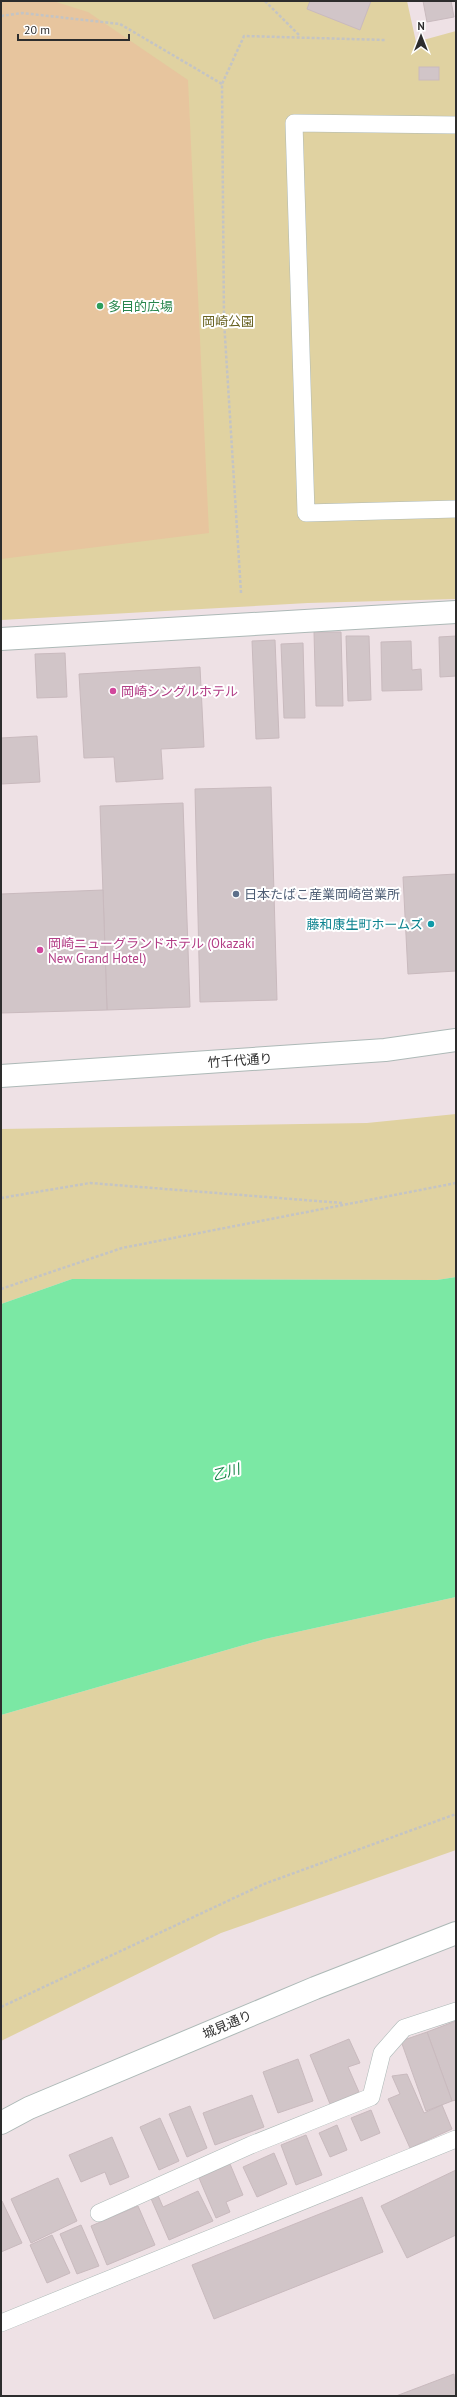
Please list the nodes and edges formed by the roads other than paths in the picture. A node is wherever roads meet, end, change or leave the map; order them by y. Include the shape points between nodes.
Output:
1 (456, 125) edge
2 (456, 509) edge
3 (456, 612) edge
4 (1, 639) edge
5 (456, 1040) edge
6 (1, 1076) edge
7 (456, 1934) edge
8 (456, 2011) edge
9 (1, 2123) edge
10 (456, 2139) edge
11 (98, 2213) dead end
12 (1, 2323) edge

1 - 2 lane via 294,123 306,513
3 - 4 street
5 - 6 street, 竹千代通り via 385,1050
7 - 9 street, 城見通り via 300,1994 29,2108
8 - 11 lane via 404,2028 382,2053 371,2096 251,2145
10 - 12 lane

